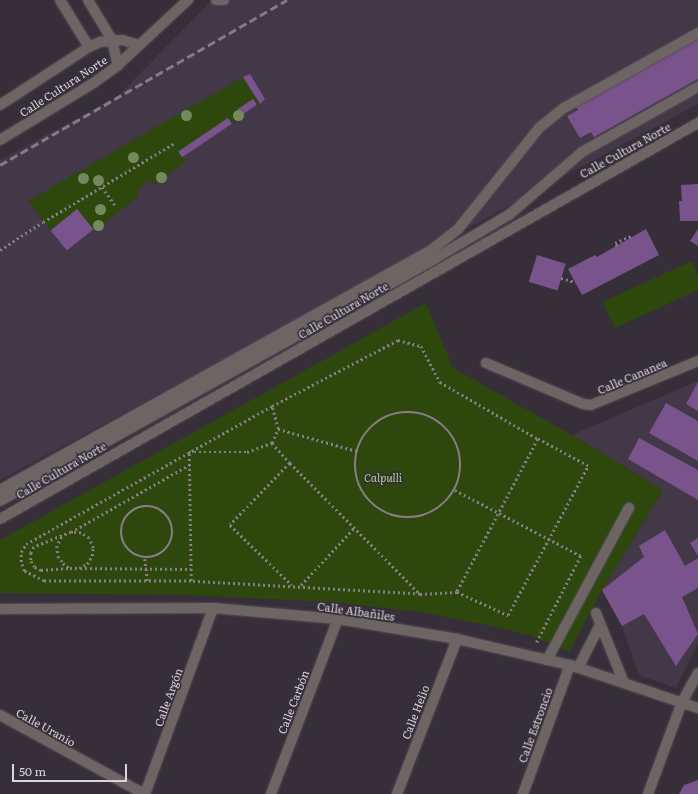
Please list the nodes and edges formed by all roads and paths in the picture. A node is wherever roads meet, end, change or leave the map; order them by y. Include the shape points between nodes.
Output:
1 (60, 0) edge
2 (88, 0) edge
3 (188, 0) edge
4 (216, 0) edge
5 (224, 0) edge
6 (698, 33) edge
7 (112, 40) junction
8 (139, 45) junction
9 (89, 47) junction
10 (118, 65) junction
11 (698, 87) edge
12 (0, 105) edge
13 (698, 123) edge
14 (0, 140) edge
15 (173, 144) dead end
16 (102, 187) junction
17 (115, 205) dead end
18 (632, 236) dead end
19 (616, 246) dead end
20 (0, 250) edge
21 (561, 278) dead end
22 (575, 282) dead end
23 (698, 362) edge
24 (486, 363) dead end
25 (272, 406) junction
26 (278, 430) junction
27 (538, 439) junction
28 (272, 443) junction
29 (357, 451) junction
30 (189, 452) junction
31 (290, 463) junction
32 (189, 464) junction
33 (0, 490) edge
34 (455, 490) junction
35 (0, 501) edge
36 (629, 508) dead end
37 (498, 513) junction
38 (0, 519) edge
39 (354, 528) junction
40 (71, 532) junction
41 (62, 537) junction
42 (549, 539) junction
43 (145, 559) junction
44 (70, 568) junction
45 (79, 568) junction
46 (147, 569) junction
47 (191, 569) junction
48 (191, 581) junction
49 (148, 582) junction
50 (292, 585) junction
51 (300, 586) junction
52 (457, 592) junction
53 (420, 594) junction
54 (213, 608) junction
55 (0, 609) edge
56 (596, 614) dead end
57 (338, 619) junction
58 (600, 625) junction
59 (457, 639) junction
60 (531, 656) junction
61 (547, 660) junction
62 (574, 667) junction
63 (698, 673) edge
64 (624, 683) junction
65 (682, 702) junction
66 (698, 708) edge
67 (0, 715) edge
68 (144, 794) edge
69 (271, 794) edge
70 (397, 794) edge
71 (523, 794) edge
72 (648, 794) edge

1 - 9 street
2 - 7 street
3 - 8 street, Calle Cultura Norte
4 - 5 street
6 - 33 street via 564,108 539,128 459,228 430,251
7 - 8 street
7 - 9 street, Calle Cultura Norte
7 - 10 street
8 - 10 street, Calle Cultura Norte
9 - 12 street, Calle Cultura Norte
10 - 14 street, Calle Cultura Norte via 95,82
11 - 35 street via 582,152 510,214 484,230
13 - 38 street, Calle Cultura Norte
15 - 16 path
16 - 17 path
16 - 20 path
18 - 19 path via 615,243
21 - 22 path
23 - 24 street, Calle Cananea via 591,405 583,404
25 - 26 path
25 - 27 path via 398,340 421,346 440,382
25 - 30 path
26 - 28 path
26 - 29 path
27 - 37 path
27 - 42 path via 588,466
28 - 30 path via 247,452
28 - 31 path
29 - 34 path via 358,482 369,501 385,513 405,518 425,515 443,506
29 - 34 path via 366,432 382,418 402,412 424,414 442,424 456,441 461,470
30 - 32 path
30 - 49 path via 26,544 21,552 24,571 44,581
31 - 39 path
31 - 50 path via 230,525
32 - 40 path
32 - 47 path
34 - 37 path
36 - 61 street
37 - 42 path
37 - 52 path
39 - 51 path
39 - 53 path
40 - 41 path
40 - 45 path via 81,533 89,538 93,548 89,560
41 - 44 path via 57,546 58,556
41 - 44 path via 34,547 30,553 31,561 34,567 41,570
42 - 52 path via 508,615
42 - 60 path via 581,556
43 - 43 path via 154,558 168,549 174,532 167,514 159,508 149,506 131,511 124,518 121,528 124,546 137,557
43 - 46 path
44 - 45 path
45 - 46 path
46 - 47 path
46 - 49 path
47 - 48 path
48 - 49 path
48 - 50 path
50 - 51 path
51 - 53 path
52 - 53 path
54 - 55 street, Calle Albañiles
54 - 57 street, Calle Albañiles
54 - 68 street, Calle Argón
56 - 58 street
57 - 59 street, Calle Albañiles
57 - 69 street, Calle Carbón
58 - 62 street, Calle Estroncio
58 - 64 street
59 - 60 street, Calle Albañiles
59 - 70 street, Calle Helio
60 - 61 street, Calle Albañiles
61 - 62 street, Calle Albañiles
62 - 64 street, Calle Albañiles
62 - 71 street, Calle Estroncio
63 - 65 street
64 - 65 street, Calle Albañiles
65 - 66 street, Calle Albañiles
65 - 72 street
67 - 68 street, Calle Uranio

